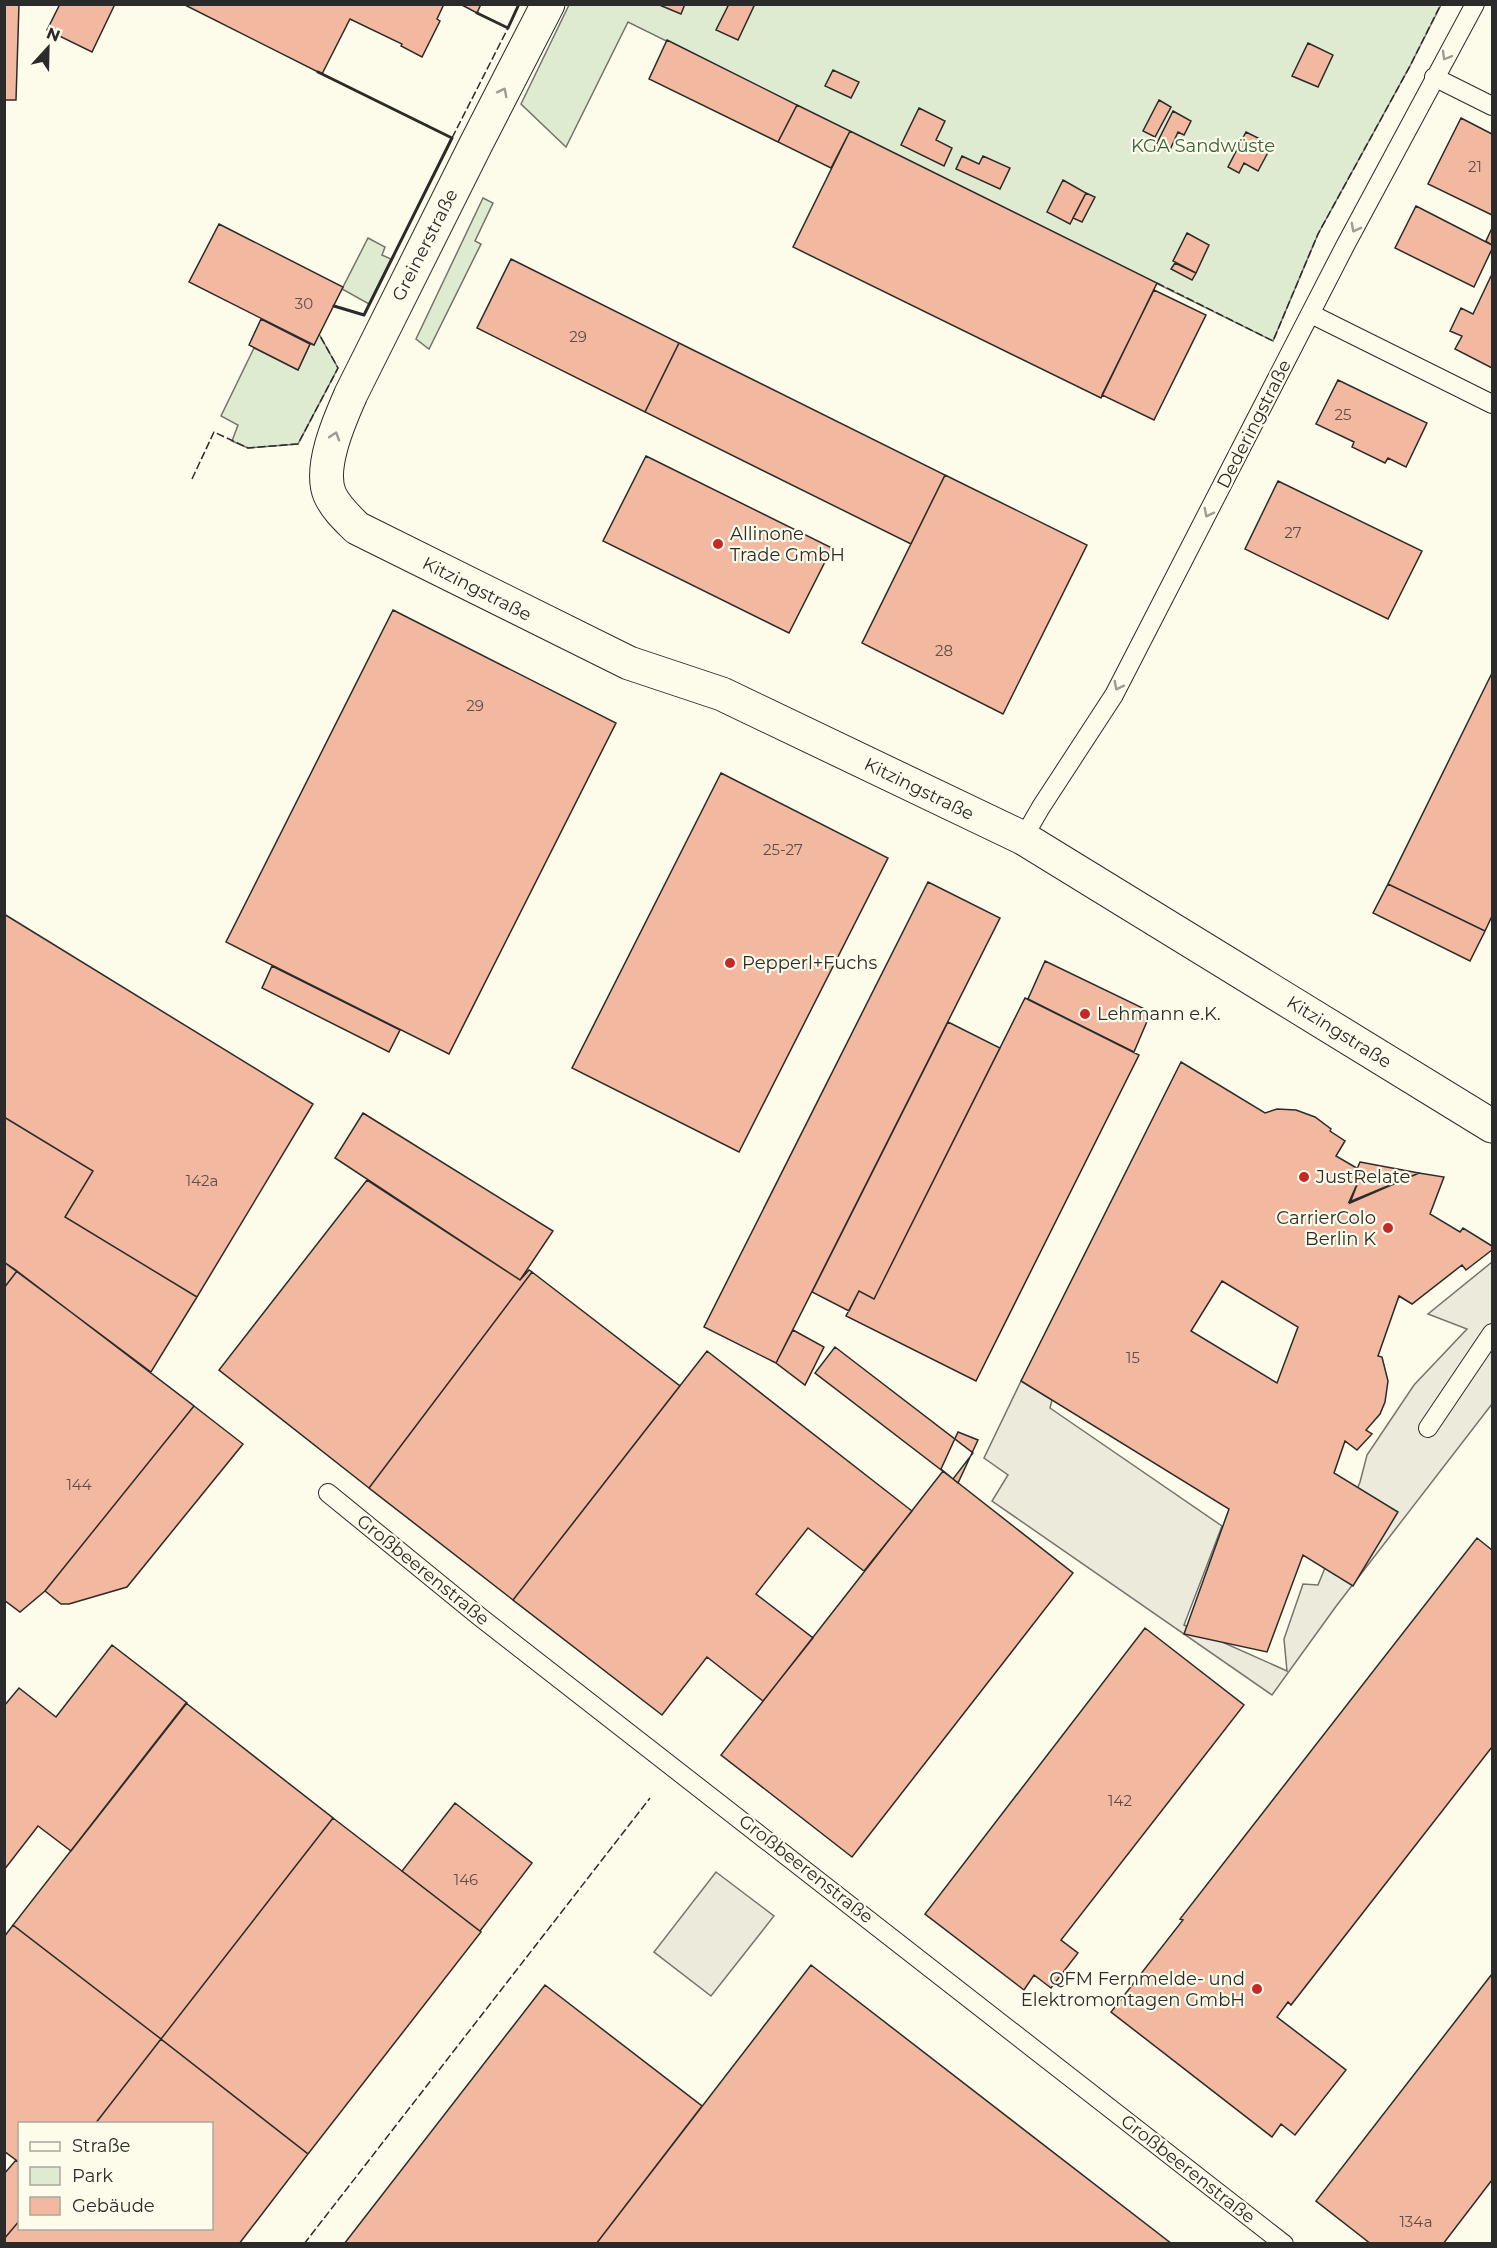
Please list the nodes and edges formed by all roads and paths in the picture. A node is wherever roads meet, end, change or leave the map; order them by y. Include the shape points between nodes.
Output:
1 (548, 4) edge
2 (1475, 4) edge
3 (1434, 77) junction
4 (1492, 106) edge
5 (1311, 314) junction
6 (1492, 404) edge
7 (329, 493) joint
8 (1023, 838) junction
9 (1492, 1126) edge
10 (1492, 1333) edge
11 (1428, 1428) dead end
12 (328, 1493) dead end
13 (1284, 2244) edge

7 -> 1 street, Greinerstraße via 327,465 351,394
2 -> 3 lane, Dederingstraße
3 - 4 lane
3 -> 5 lane, Dederingstraße
5 - 6 lane
5 -> 8 lane, Dederingstraße via 1114,695
7 - 8 street, Kitzingstraße via 357,528 531,616 630,663 722,694
8 - 9 street, Kitzingstraße
10 - 11 lane
12 - 13 lane, Großbeerenstraße via 489,1624

